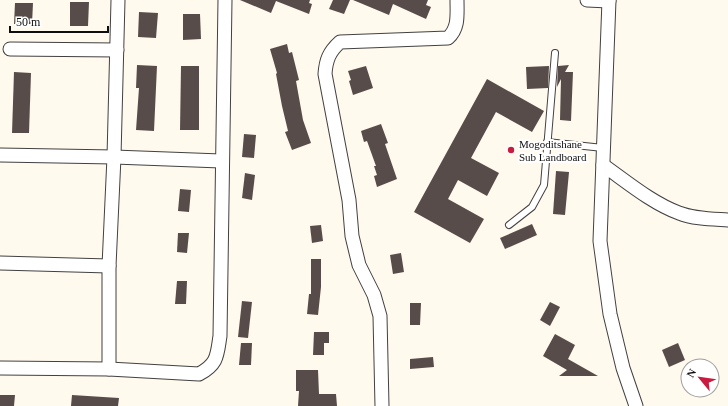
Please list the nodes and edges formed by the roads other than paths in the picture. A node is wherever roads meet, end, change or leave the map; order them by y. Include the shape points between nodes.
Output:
1 (118, 0) edge
2 (225, 0) edge
3 (458, 0) edge
4 (587, 0) edge
5 (609, 0) edge
6 (10, 49) dead end
7 (117, 50) junction
8 (555, 53) dead end
9 (547, 142) junction
10 (603, 148) junction
11 (0, 155) edge
12 (114, 157) junction
13 (221, 161) junction
14 (604, 165) junction
15 (728, 220) edge
16 (509, 225) dead end
17 (0, 263) edge
18 (109, 266) junction
19 (0, 368) edge
20 (109, 369) junction
21 (382, 406) edge
22 (636, 406) edge

1 - 7 street
2 - 13 street
3 - 21 street via 457,23 454,33 448,38 340,42 326,61 325,74 349,200 352,236 359,265 374,295 380,316
4 - 5 street
5 - 10 street
6 - 7 street
7 - 12 street
8 - 9 lane
9 - 10 lane
9 - 16 lane via 544,185 540,197 532,207
10 - 14 street
11 - 12 street
12 - 13 street
12 - 18 street
13 - 20 street via 220,336 217,358 210,368 199,374
14 - 15 street via 662,205 680,214
14 - 22 street via 600,241 608,300 623,368
17 - 18 street
18 - 20 street
19 - 20 street

